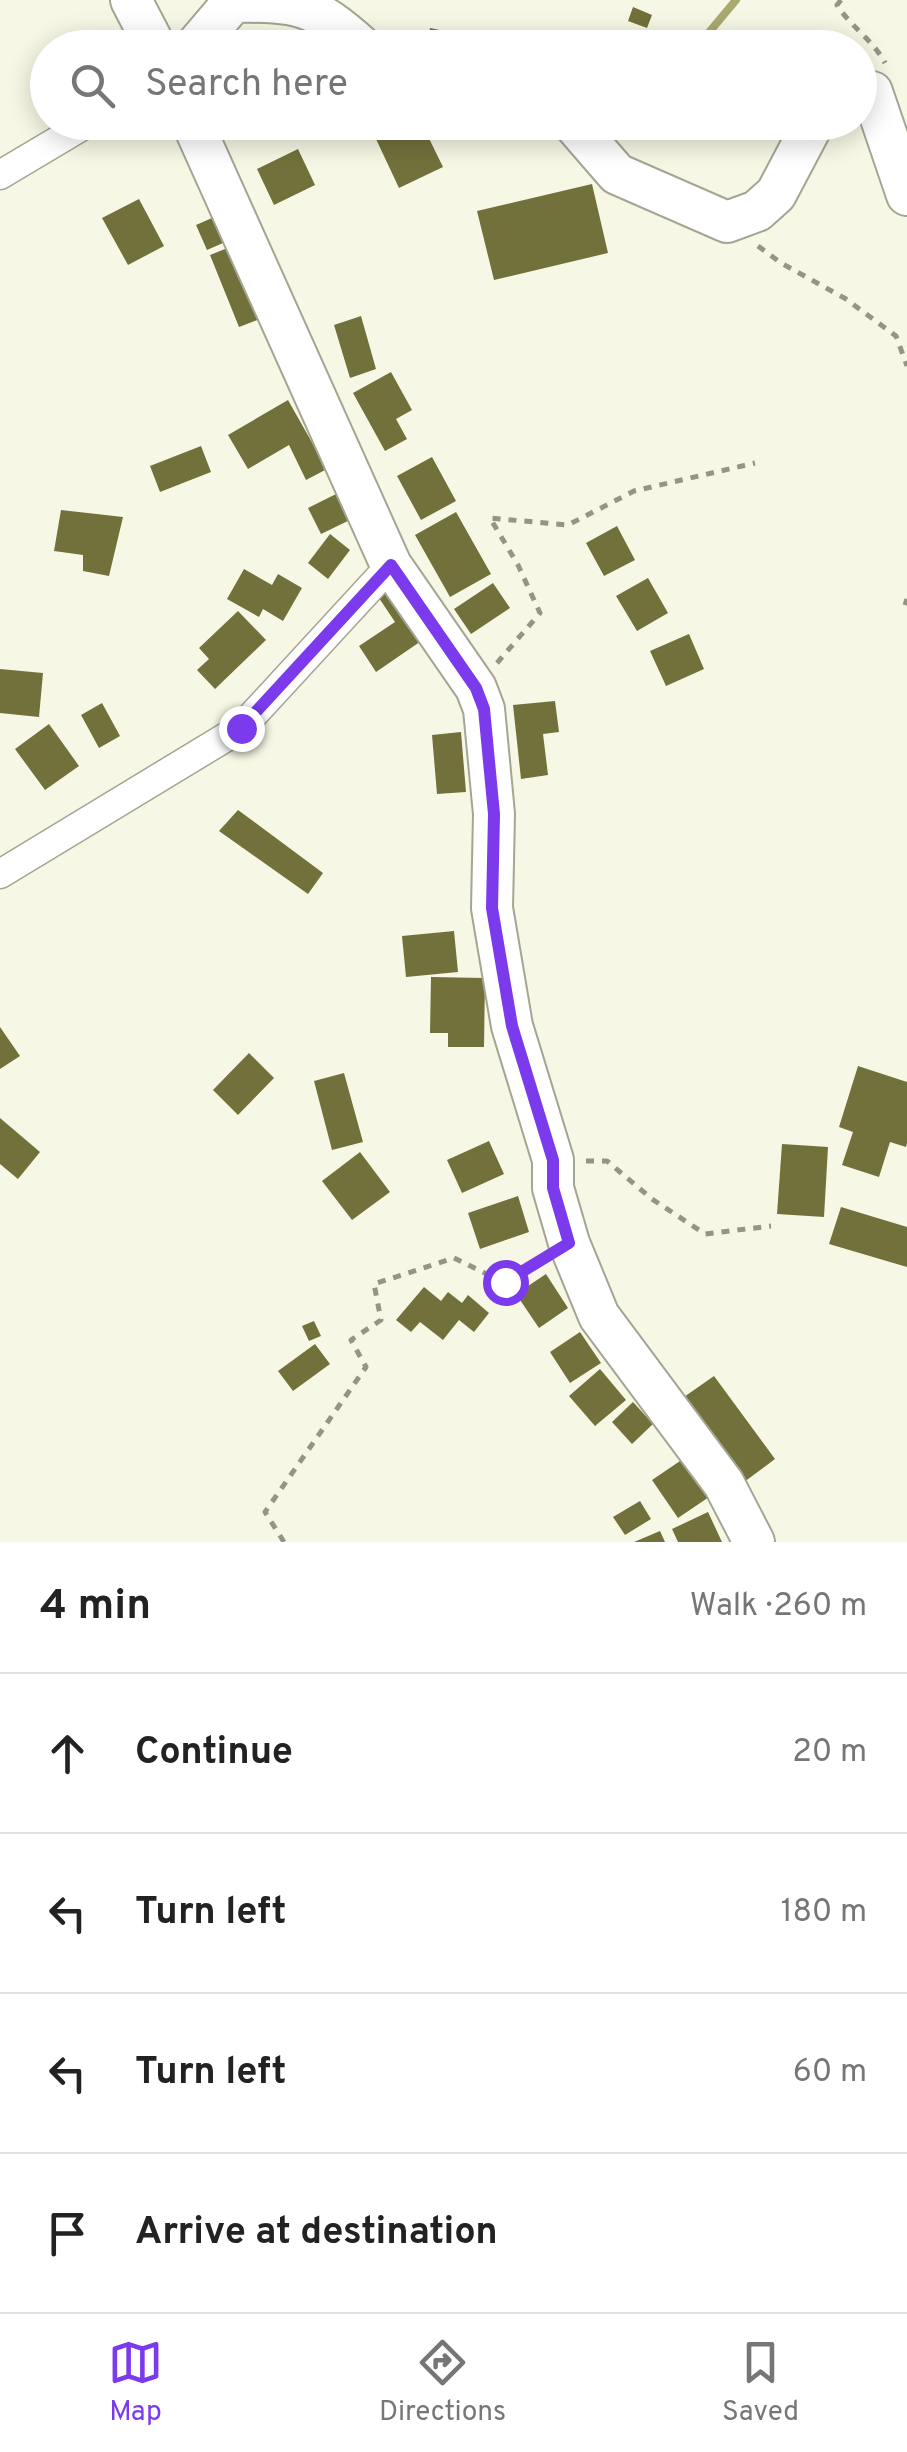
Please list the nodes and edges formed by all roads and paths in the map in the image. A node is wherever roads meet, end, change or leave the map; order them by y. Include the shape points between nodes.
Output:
1 (131, 0) edge
2 (841, 0) edge
3 (147, 30) edge
4 (209, 30) edge
5 (343, 30) edge
6 (857, 30) edge
7 (877, 49) edge
8 (877, 75) edge
9 (877, 119) edge
10 (59, 140) edge
11 (200, 140) edge
12 (588, 140) edge
13 (804, 140) edge
14 (0, 175) edge
15 (907, 196) edge
16 (727, 222) junction
17 (907, 366) edge
18 (754, 463) dead end
19 (391, 565) junction
20 (476, 688) junction
21 (0, 874) edge
22 (553, 1160) junction
23 (771, 1226) dead end
24 (569, 1243) junction
25 (284, 1542) edge
26 (754, 1542) edge

1 - 3 main road
2 - 6 path
4 - 5 main road via 232,2 284,1 328,16
7 - 8 path via 885,63
9 - 15 main road
10 - 14 street
11 - 19 main road
12 - 16 main road via 617,174
13 - 16 main road via 776,194
16 - 17 path via 896,336
18 - 20 path via 634,490 568,526 490,518 540,614
19 - 20 main road
19 - 21 street via 241,728
20 - 22 main road via 494,814 492,908 512,1026
22 - 23 path via 608,1161 706,1234
22 - 24 main road via 553,1188
24 - 25 path via 505,1282 454,1258 374,1284 381,1320 352,1340 366,1367 265,1512
24 - 26 main road via 599,1316 724,1484

